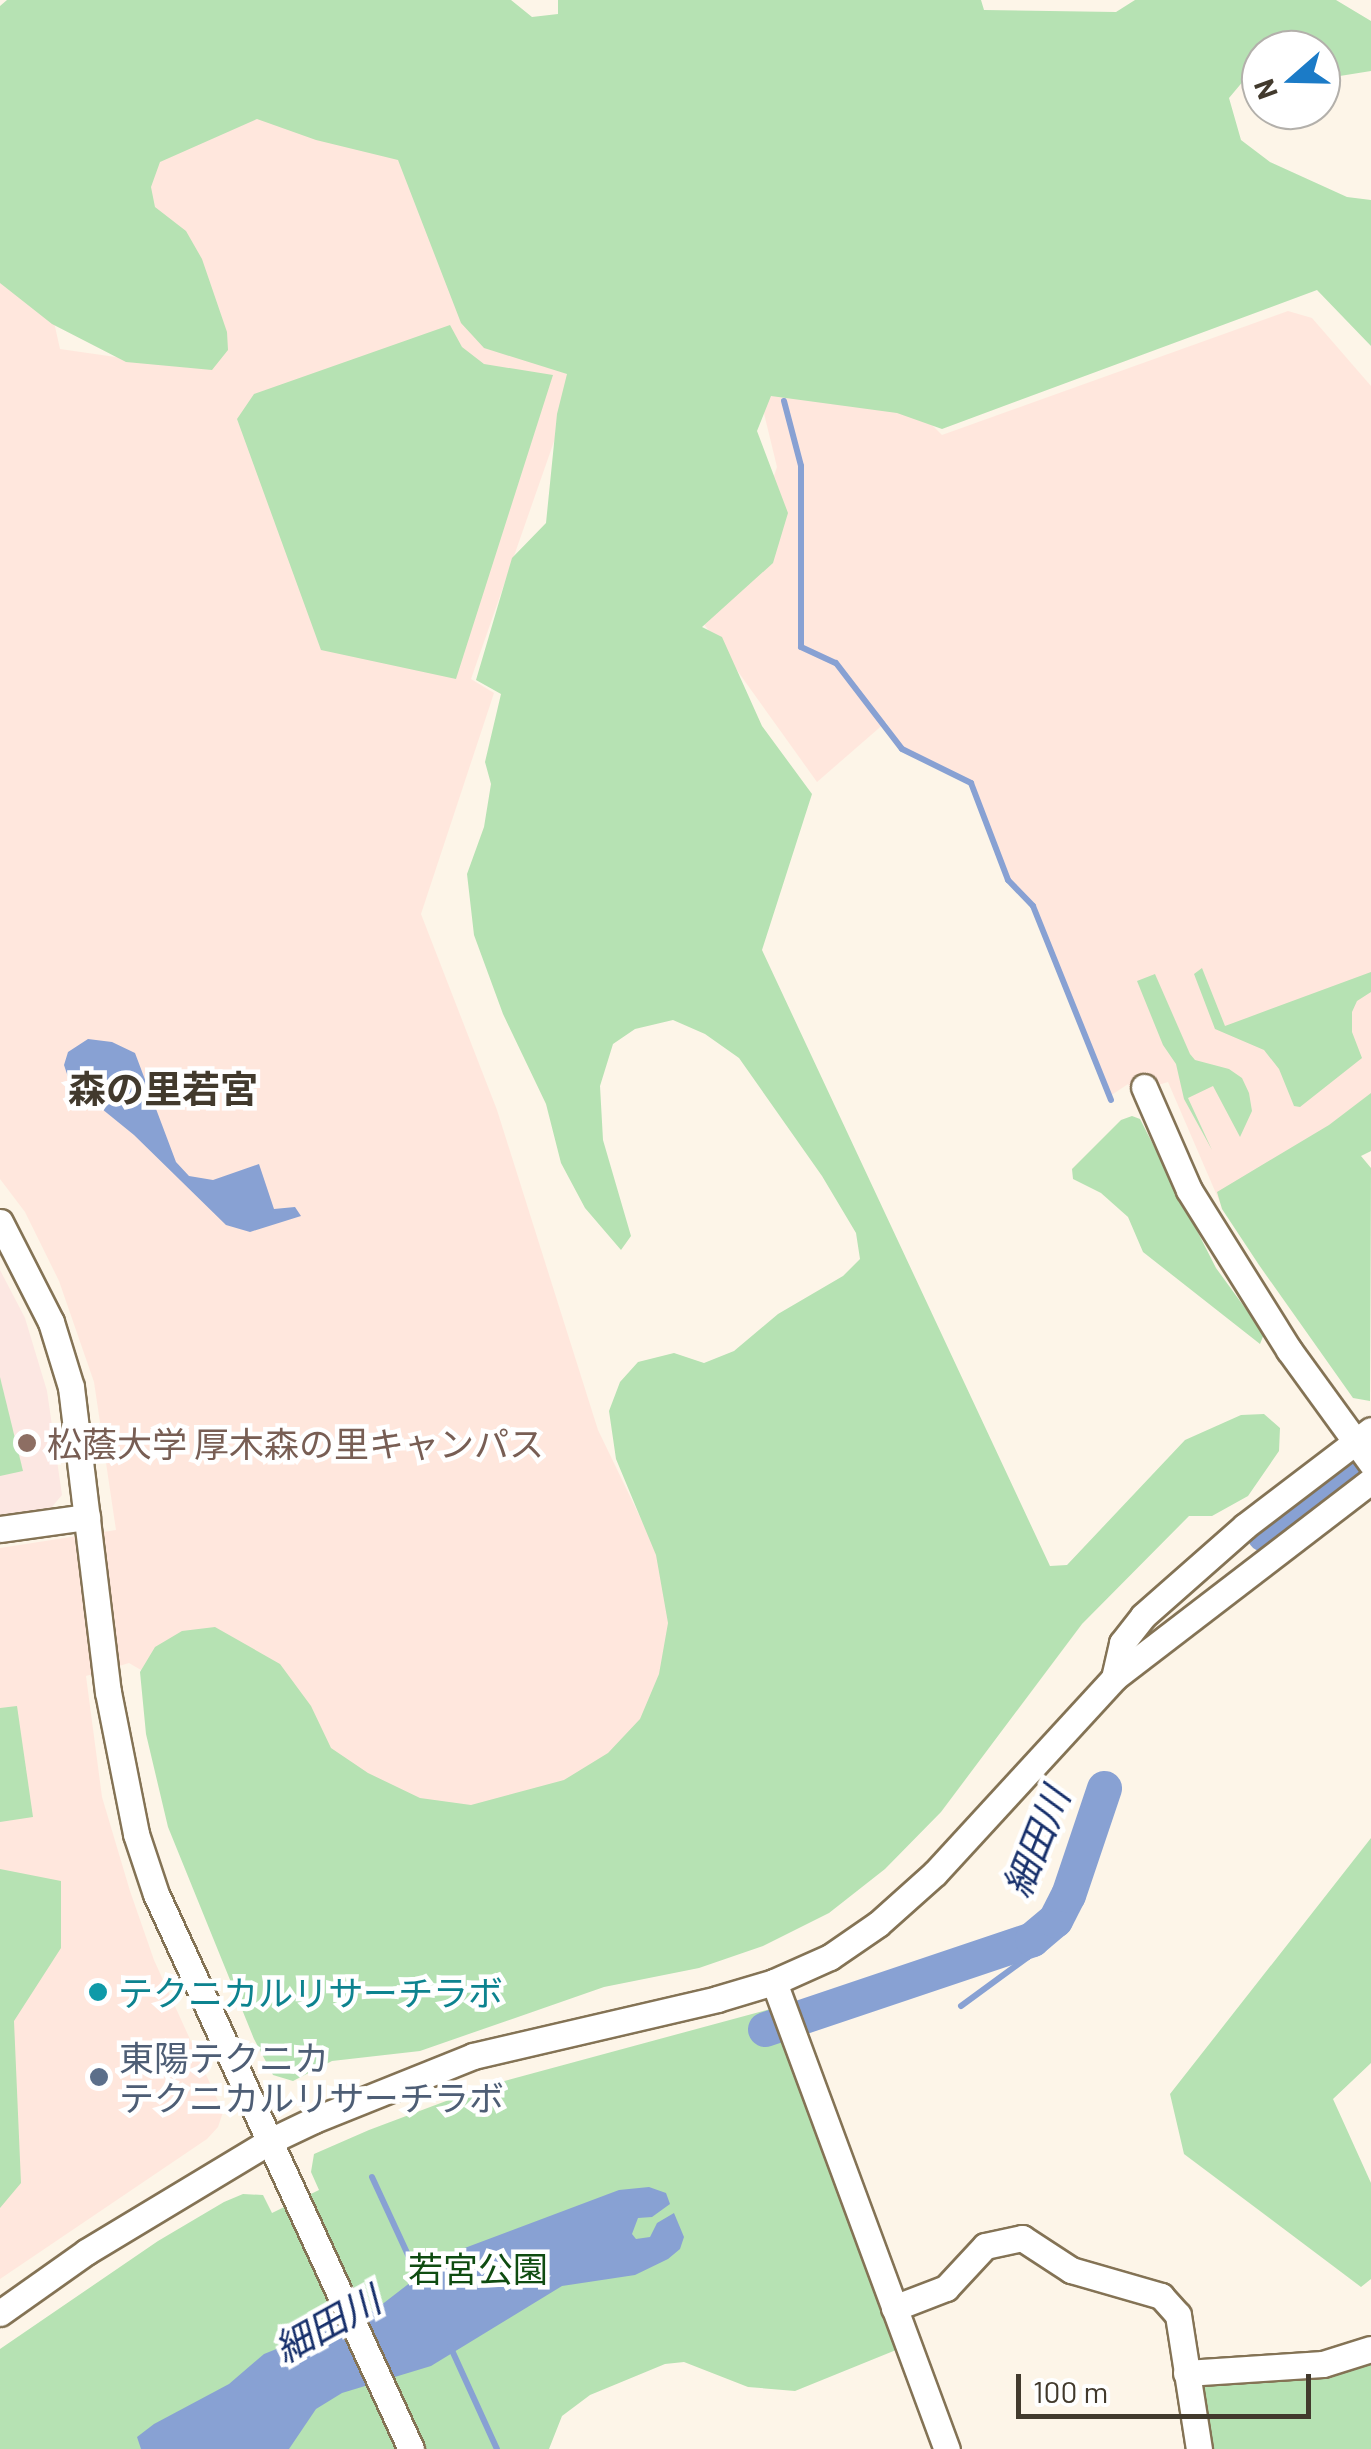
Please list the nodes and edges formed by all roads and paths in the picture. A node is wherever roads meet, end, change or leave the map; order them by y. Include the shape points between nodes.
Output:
1 (1144, 1087) dead end
2 (0, 1222) edge
3 (1365, 1446) edge
4 (1371, 1481) edge
5 (87, 1517) junction
6 (0, 1530) edge
7 (1114, 1678) junction
8 (774, 1982) junction
9 (270, 2141) junction
10 (894, 2308) junction
11 (0, 2313) edge
12 (1371, 2349) edge
13 (1186, 2373) junction
14 (411, 2449) edge
15 (947, 2449) edge
16 (1199, 2449) edge

1 - 3 street via 1189,1190 1286,1345
2 - 5 street via 45,1308 71,1387
3 - 7 street via 1245,1526 1143,1616 1122,1643
4 - 7 street
5 - 6 street
5 - 9 street via 108,1692 136,1834 180,1949
7 - 8 street via 935,1873 878,1924
8 - 9 street via 472,2056
8 - 10 street
9 - 11 street via 86,2252
9 - 14 street
10 - 13 street via 946,2288 984,2246 1022,2238 1071,2270 1161,2296 1178,2315
10 - 15 street
12 - 13 street via 1322,2364
13 - 16 street

